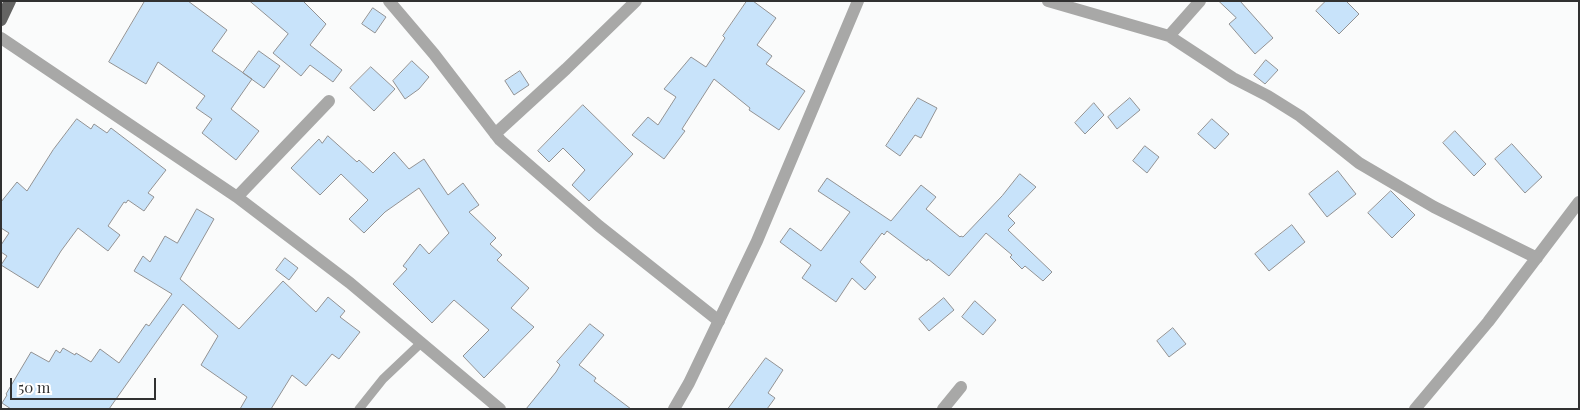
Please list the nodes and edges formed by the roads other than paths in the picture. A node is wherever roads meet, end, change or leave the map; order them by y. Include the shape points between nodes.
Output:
1 (10, 1) edge
2 (389, 1) edge
3 (636, 1) edge
4 (858, 1) edge
5 (1048, 1) edge
6 (1200, 1) edge
7 (1, 20) edge
8 (1169, 36) junction
9 (1, 38) edge
10 (329, 100) dead end
11 (494, 134) junction
12 (237, 196) junction
13 (1579, 202) edge
14 (1537, 258) junction
15 (719, 321) junction
16 (421, 343) junction
17 (961, 387) dead end
18 (359, 409) edge
19 (500, 409) edge
20 (674, 409) edge
21 (943, 409) edge
22 (1415, 409) edge

1 - 7 main road
2 - 11 street
3 - 11 street
4 - 15 street via 757,240
5 - 8 street
6 - 8 street
8 - 14 street via 1300,116 1359,163 1434,207
9 - 12 street
10 - 12 street
11 - 15 street via 599,226
12 - 16 street via 344,278
13 - 14 street
14 - 22 street
15 - 20 street
16 - 18 lane via 383,379
16 - 19 street
17 - 21 street

